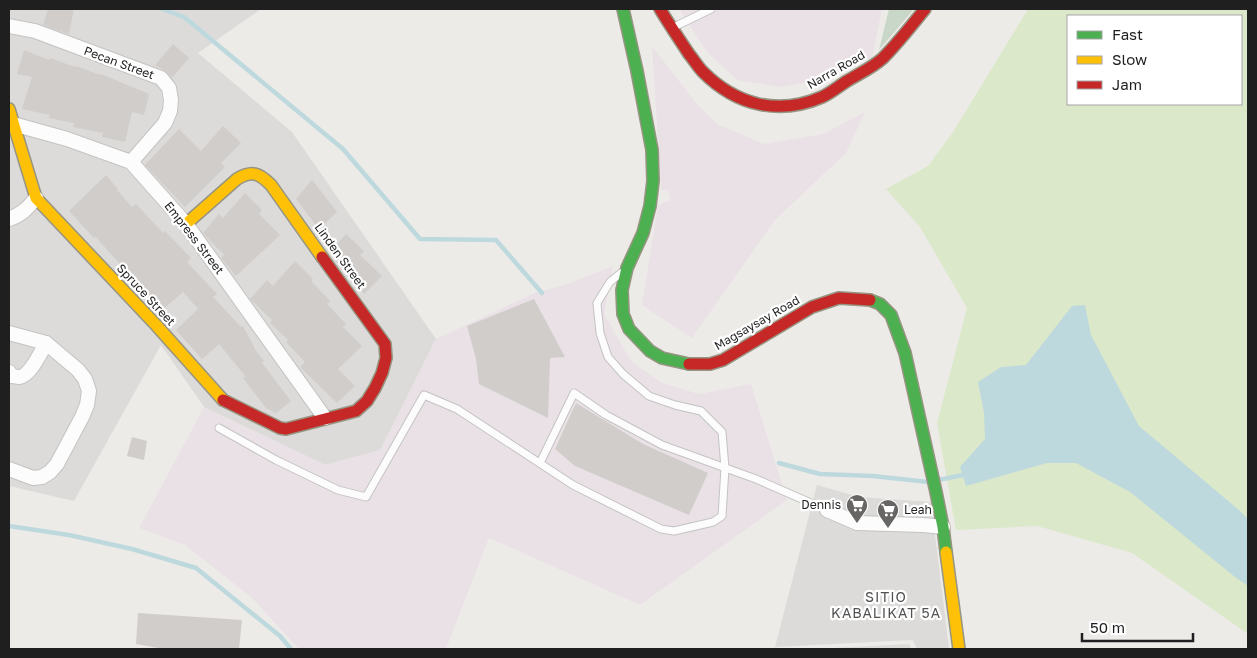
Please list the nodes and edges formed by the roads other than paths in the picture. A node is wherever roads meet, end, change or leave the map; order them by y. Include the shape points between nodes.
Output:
1 (623, 9) edge
2 (660, 9) edge
3 (711, 9) edge
4 (925, 9) edge
5 (9, 26) edge
6 (672, 28) junction
7 (9, 109) edge
8 (11, 125) edge
9 (131, 162) junction
10 (36, 198) junction
11 (9, 219) edge
12 (186, 224) junction
13 (627, 268) junction
14 (9, 333) edge
15 (46, 343) junction
16 (9, 372) edge
17 (325, 418) junction
18 (219, 428) dead end
19 (540, 463) junction
20 (725, 468) junction
21 (9, 469) edge
22 (827, 510) joint
23 (942, 527) junction
24 (959, 649) edge

1 - 13 street, Magsaysay Road via 652,150 654,181 643,233
2 - 6 street, Narra Road
3 - 6 lane
4 - 6 street, Narra Road via 876,63 822,97 803,104 779,107 746,102 719,87 701,71
5 - 9 street, Pecan Street via 35,31 161,78 169,88 170,111 165,123
7 - 8 street, Spruce Street
8 - 9 street, Empress Street via 67,139
8 - 10 street, Spruce Street
9 - 12 street, Empress Street
10 - 11 street via 28,208
10 - 17 street, Spruce Street via 223,400 280,428 292,428
12 - 17 street, Empress Street
12 - 17 street, Linden Street via 237,178 253,173 264,178 377,332 385,344 386,358 376,388 356,411
13 - 20 lane via 610,282 596,303 600,333 608,357 648,396 701,410 722,432
13 - 23 street, Magsaysay Road via 622,290 623,314 630,329 650,351 662,358 691,364 723,360 812,306 840,298 880,304 891,315 905,353
14 - 15 street
15 - 16 street via 24,375 18,378
15 - 21 street via 85,379 89,391 87,405 50,472 33,478
18 - 19 lane via 338,490 366,497 424,395 457,409
19 - 20 lane via 574,393 606,415 662,445
19 - 20 lane via 582,489 661,529 674,532 714,522 722,516
20 - 22 lane
22 - 23 street via 857,523
23 - 24 street, Magsaysay Road

